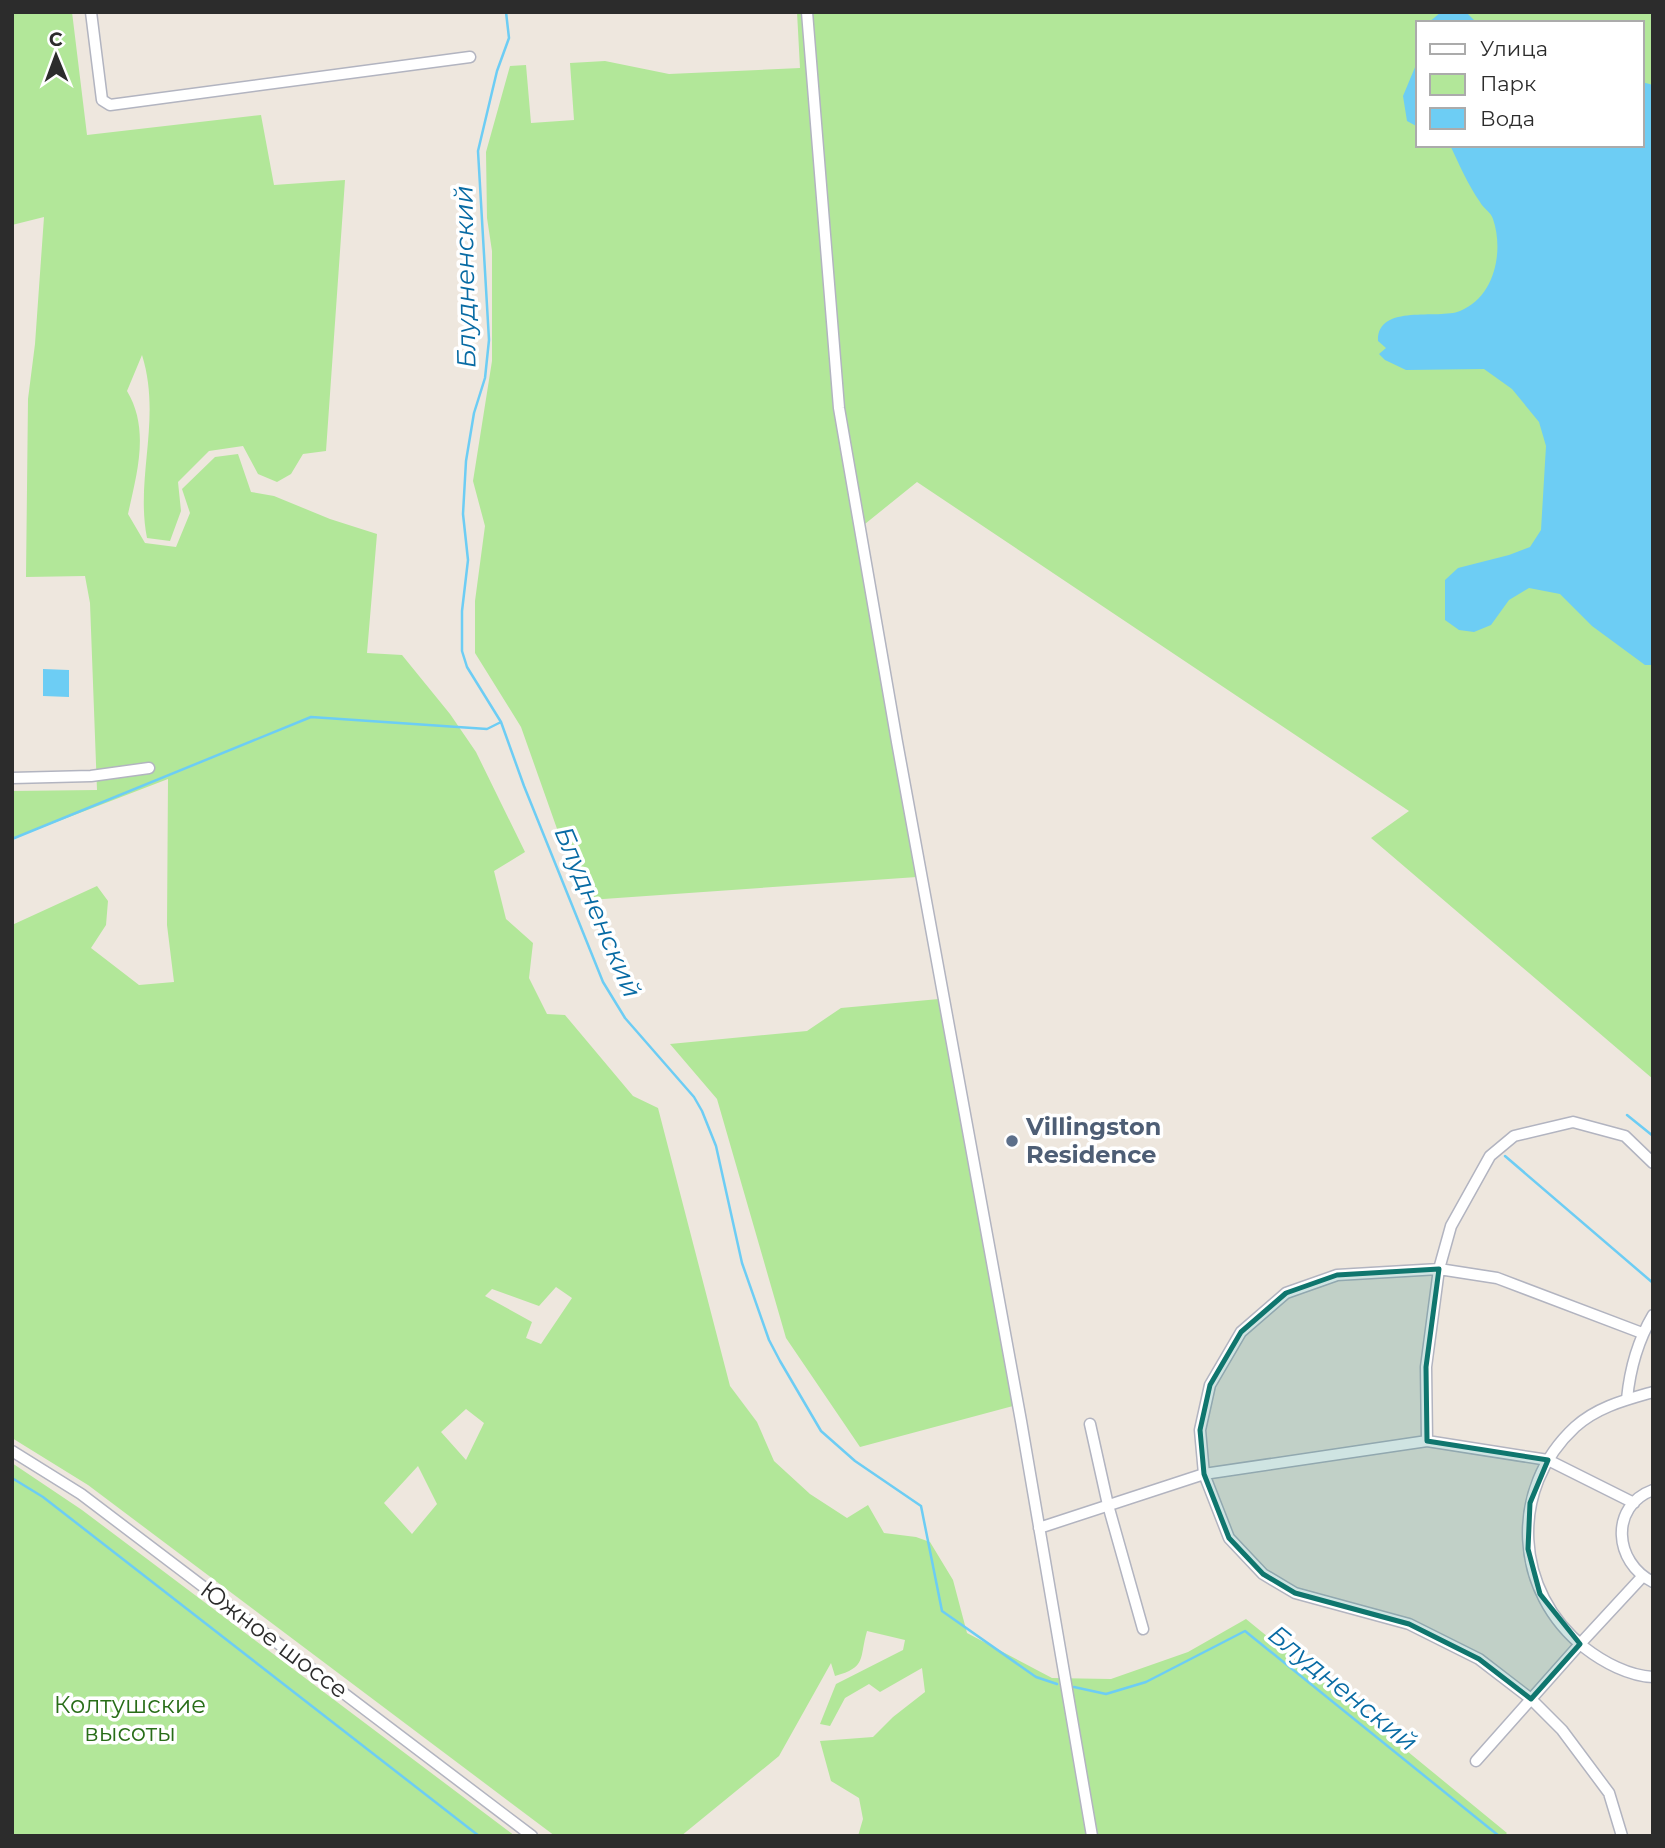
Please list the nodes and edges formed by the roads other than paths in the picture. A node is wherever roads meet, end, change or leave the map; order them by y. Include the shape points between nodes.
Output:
1 (91, 12) edge
2 (807, 12) edge
3 (470, 57) dead end
4 (149, 768) dead end
5 (12, 778) edge
6 (1653, 1163) edge
7 (1439, 1269) junction
8 (1653, 1315) edge
9 (1642, 1333) junction
10 (1653, 1392) edge
11 (1627, 1399) junction
12 (1090, 1424) dead end
13 (1427, 1441) junction
14 (12, 1451) edge
15 (1548, 1460) junction
16 (1204, 1474) junction
17 (1653, 1490) edge
18 (1634, 1503) junction
19 (1108, 1505) junction
20 (1039, 1528) junction
21 (1648, 1579) edge
22 (1143, 1629) dead end
23 (1580, 1644) junction
24 (1653, 1677) edge
25 (1531, 1699) junction
26 (1476, 1761) dead end
27 (532, 1836) edge
28 (1092, 1836) edge
29 (1622, 1836) edge

1 - 3 street via 102,100 110,105
2 - 20 street via 839,408
4 - 5 street via 91,776
6 - 7 street via 1625,1136 1573,1122 1514,1136 1490,1156 1451,1226
7 - 9 street via 1497,1278
7 - 13 street via 1426,1367
7 - 16 street via 1337,1275 1286,1293 1241,1332 1210,1385 1200,1430
8 - 9 street
9 - 11 street via 1630,1367
10 - 11 street
11 - 15 street via 1576,1427
12 - 19 street
13 - 15 street
13 - 16 street
14 - 27 street, Южное шоссе via 81,1494
15 - 18 street
15 - 23 street via 1530,1503 1528,1549 1540,1594 1565,1632
16 - 19 street
16 - 25 street via 1229,1538 1263,1574 1295,1593 1409,1624 1479,1659
17 - 18 street
18 - 21 street via 1625,1517 1623,1550 1631,1565
19 - 20 street
19 - 22 street
20 - 28 street
21 - 23 street
23 - 24 street via 1601,1661
23 - 25 street
25 - 26 street
25 - 29 street via 1562,1730 1609,1793

